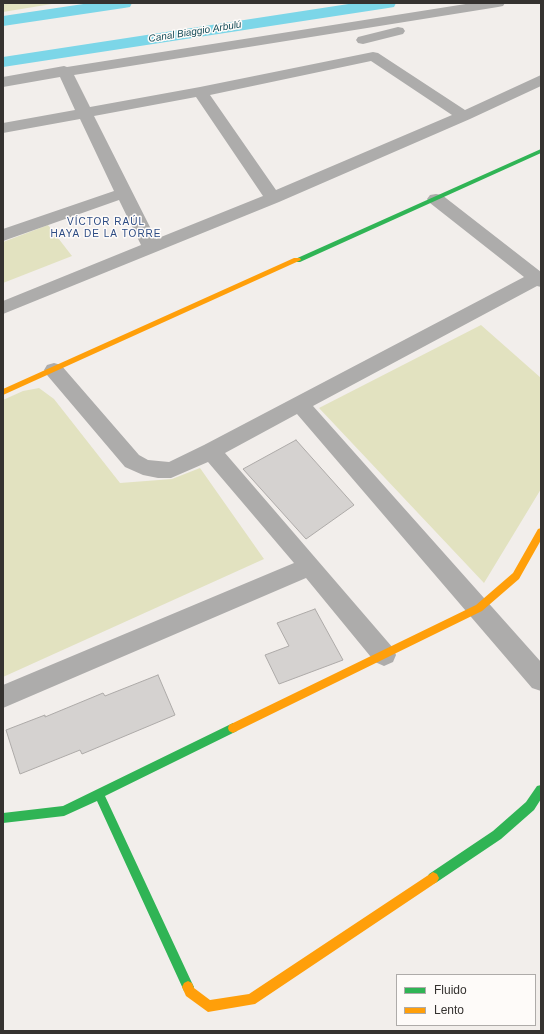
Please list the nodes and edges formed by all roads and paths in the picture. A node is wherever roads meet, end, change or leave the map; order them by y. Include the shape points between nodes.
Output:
1 (498, 3) edge
2 (508, 3) edge
3 (376, 22) junction
4 (363, 40) junction
5 (341, 63) junction
6 (64, 71) junction
7 (541, 80) edge
8 (3, 82) edge
9 (200, 92) junction
10 (85, 114) junction
11 (464, 116) junction
12 (3, 128) edge
13 (541, 151) edge
14 (124, 193) junction
15 (273, 198) junction
16 (436, 199) junction
17 (3, 235) edge
18 (151, 248) junction
19 (539, 280) edge
20 (3, 308) edge
21 (54, 370) junction
22 (3, 392) edge
23 (300, 404) junction
24 (211, 451) junction
25 (541, 532) edge
26 (310, 566) junction
27 (479, 608) junction
28 (384, 655) junction
29 (541, 680) edge
30 (3, 697) edge
31 (541, 790) edge
32 (98, 794) junction
33 (3, 818) edge

1 - 3 street
2 - 4 street
3 - 4 street
3 - 6 street
4 - 5 street via 340,56
5 - 9 street
5 - 11 street via 373,56
6 - 8 street
6 - 10 street
7 - 11 street
9 - 10 street
9 - 15 street
10 - 12 street
10 - 14 street
11 - 15 street
13 - 16 street
14 - 17 street
14 - 18 street
15 - 18 street
16 - 19 street
16 - 21 street
18 - 20 street
19 - 23 street
21 - 22 street
21 - 24 street via 132,461 143,467 171,470
23 - 24 street
23 - 27 street
24 - 26 street
25 - 27 street via 516,576
26 - 28 street
26 - 30 street
27 - 28 street
27 - 29 street
28 - 32 street
31 - 32 street via 530,806 497,835 251,1000 208,1006 190,992
32 - 33 street via 64,811

